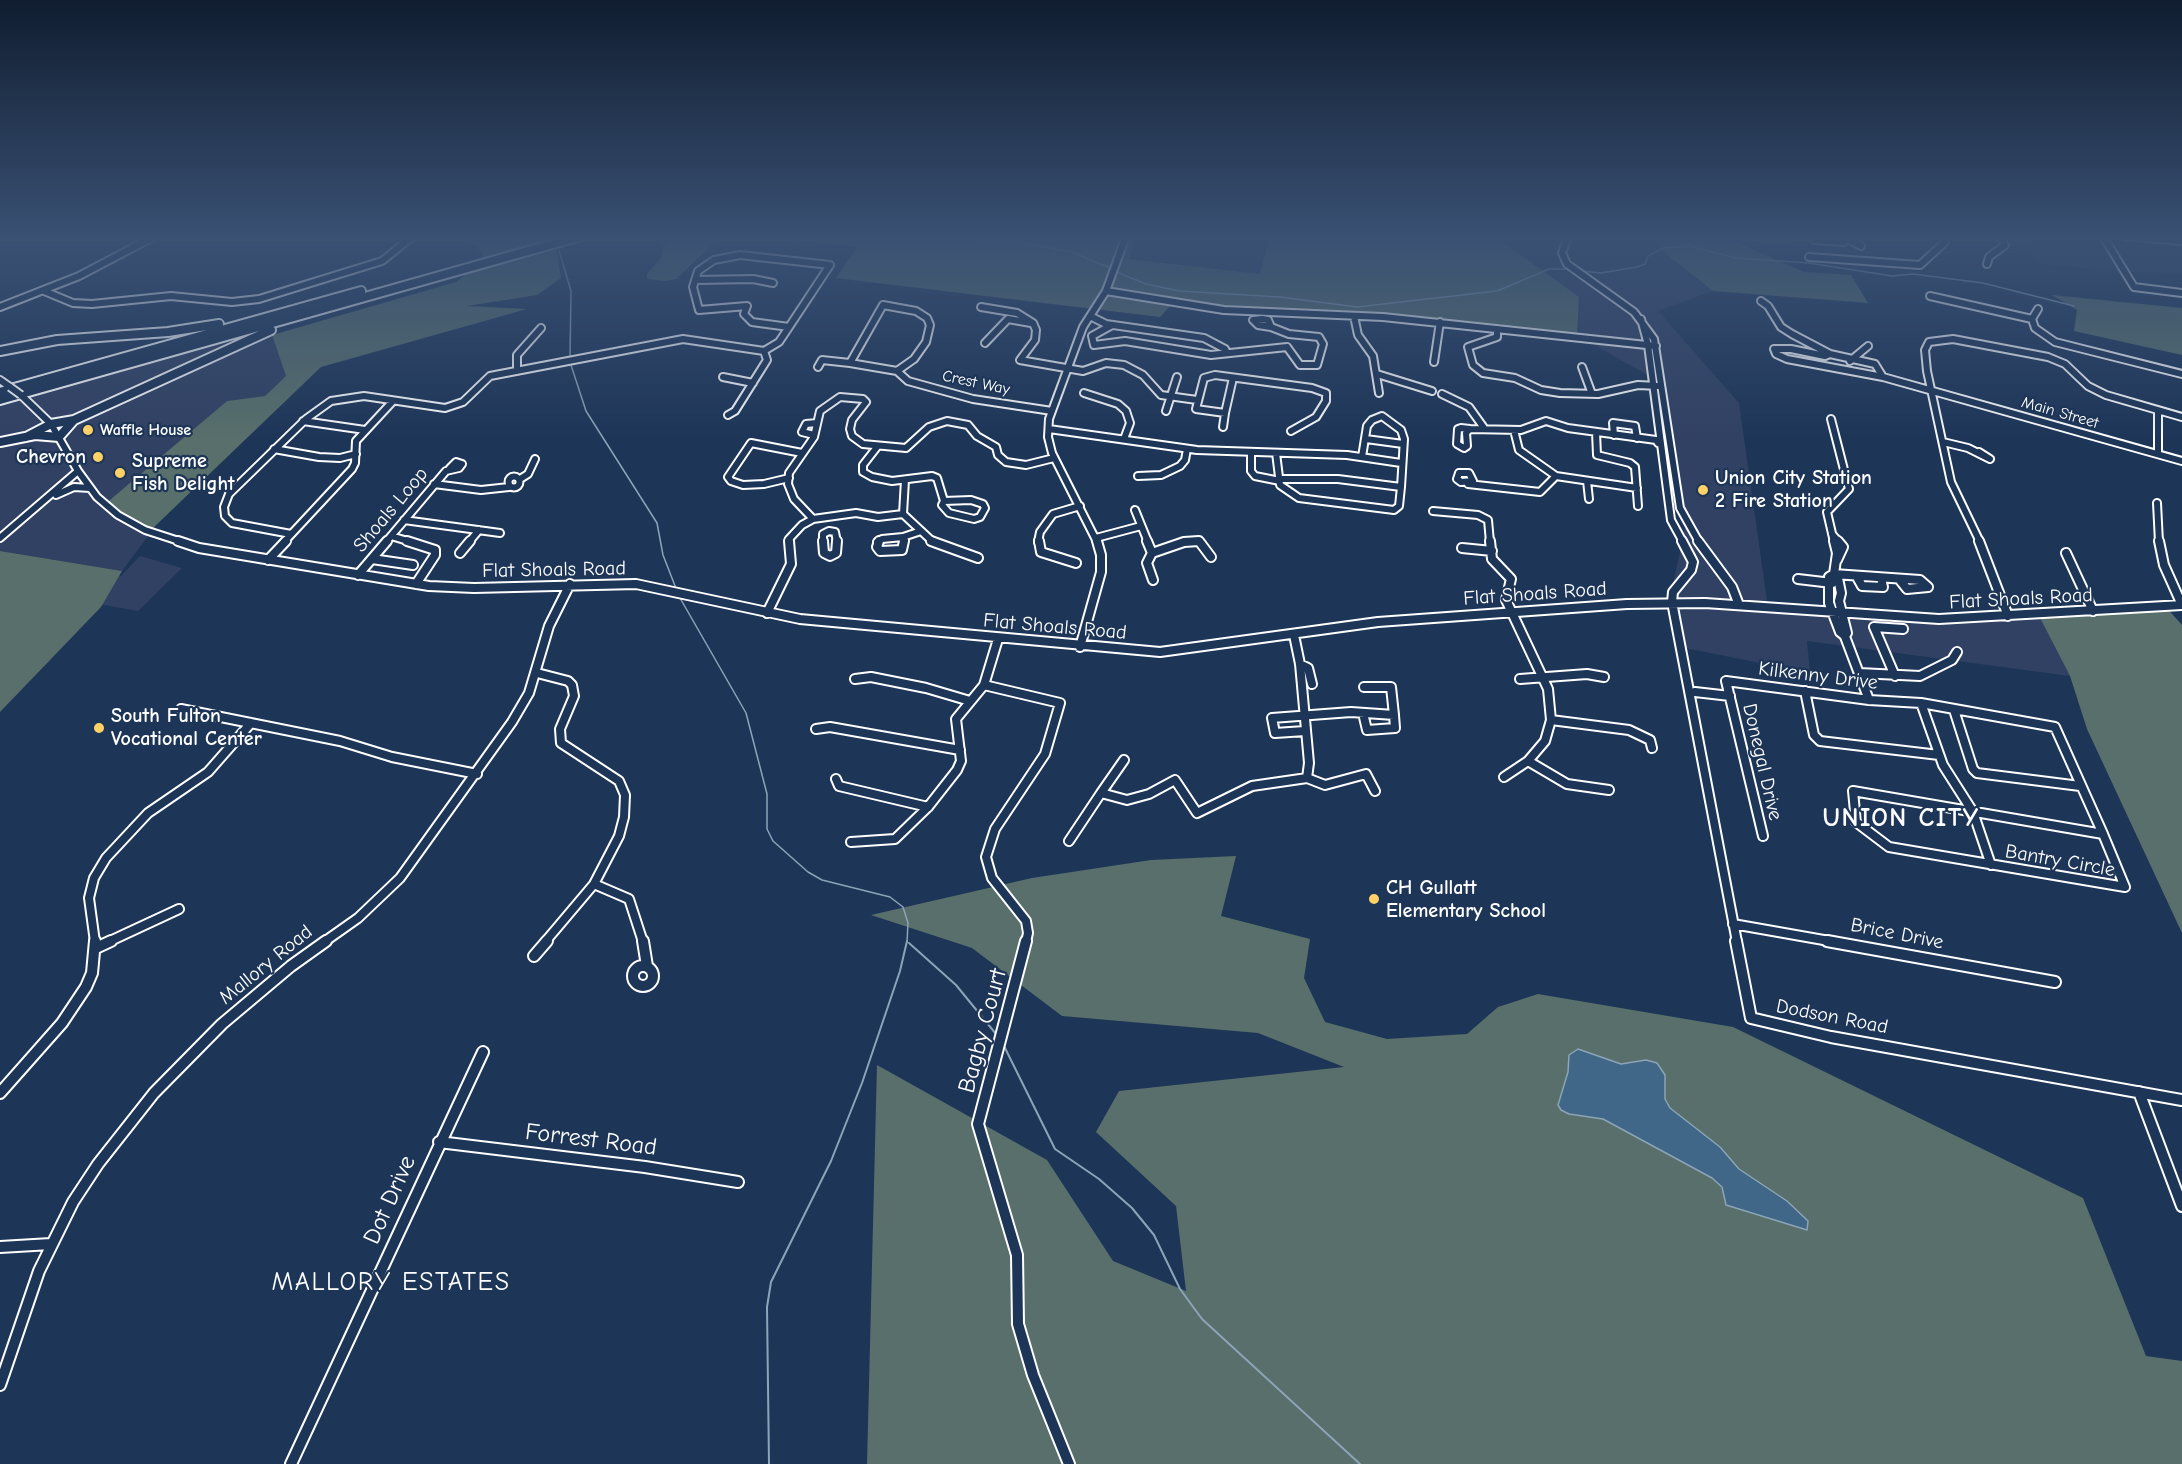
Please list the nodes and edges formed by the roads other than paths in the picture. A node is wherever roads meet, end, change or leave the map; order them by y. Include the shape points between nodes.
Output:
1 (307, 304) edge
2 (313, 304) edge
3 (339, 304) edge
4 (353, 304) edge
5 (698, 304) edge
6 (804, 304) edge
7 (1097, 304) edge
8 (1189, 304) edge
9 (1621, 304) edge
10 (1766, 304) edge
11 (1967, 304) edge
12 (981, 307) dead end
13 (2038, 309) dead end
14 (1354, 316) junction
15 (1089, 317) junction
16 (1641, 319) junction
17 (2032, 319) junction
18 (1440, 322) junction
19 (1032, 323) junction
20 (1106, 325) junction
21 (789, 327) junction
22 (1271, 327) dead end
23 (541, 328) dead end
24 (1497, 329) junction
25 (1289, 334) junction
26 (986, 343) dead end
27 (1648, 345) junction
28 (1656, 346) junction
29 (1868, 346) dead end
30 (1287, 347) junction
31 (0, 351) edge
32 (764, 351) junction
33 (1227, 353) junction
34 (1830, 354) junction
35 (1852, 358) junction
36 (1434, 362) dead end
37 (850, 363) junction
38 (818, 367) dead end
39 (1582, 367) dead end
40 (1843, 368) junction
41 (1068, 369) junction
42 (517, 371) junction
43 (897, 371) junction
44 (2182, 374) edge
45 (1377, 375) junction
46 (1177, 376) dead end
47 (1883, 376) junction
48 (723, 377) dead end
49 (1233, 378) junction
50 (0, 380) edge
51 (753, 383) junction
52 (1653, 386) junction
53 (1662, 387) junction
54 (1432, 391) dead end
55 (1932, 391) junction
56 (0, 392) edge
57 (1084, 393) dead end
58 (1379, 393) dead end
59 (1442, 394) dead end
60 (1592, 394) junction
61 (1170, 396) junction
62 (0, 400) edge
63 (1197, 400) junction
64 (393, 401) junction
65 (432, 407) junction
66 (1052, 411) junction
67 (1166, 411) dead end
68 (2158, 411) junction
69 (1226, 413) junction
70 (426, 414) dead end
71 (728, 415) dead end
72 (2182, 417) edge
73 (1831, 419) dead end
74 (74, 420) junction
75 (303, 421) junction
76 (817, 423) junction
77 (51, 424) junction
78 (1223, 426) dead end
79 (1484, 428) junction
80 (1049, 429) junction
81 (1470, 429) dead end
82 (365, 430) junction
83 (1514, 430) junction
84 (1291, 431) dead end
85 (1596, 432) junction
86 (814, 435) junction
87 (1614, 435) junction
88 (26, 437) junction
89 (59, 437) junction
90 (1124, 439) junction
91 (1366, 439) junction
92 (0, 442) edge
93 (1943, 442) junction
94 (1403, 444) junction
95 (877, 447) junction
96 (274, 449) junction
97 (1187, 449) junction
98 (1979, 452) dead end
99 (802, 453) junction
100 (1251, 453) junction
101 (1276, 453) junction
102 (356, 454) junction
103 (2158, 454) junction
104 (1054, 458) junction
105 (1362, 458) junction
106 (535, 459) dead end
107 (2182, 461) edge
108 (1401, 463) junction
109 (450, 468) dead end
110 (78, 471) junction
111 (1138, 476) dead end
112 (1556, 476) junction
113 (789, 478) junction
114 (905, 480) junction
115 (1279, 480) junction
116 (1587, 481) junction
117 (434, 484) junction
118 (1468, 484) dead end
119 (90, 488) junction
120 (1401, 488) junction
121 (1637, 488) junction
122 (1589, 499) dead end
123 (944, 501) junction
124 (2157, 503) dead end
125 (39, 505) junction
126 (1080, 506) junction
127 (1638, 506) dead end
128 (1135, 510) dead end
129 (1433, 511) dead end
130 (903, 514) junction
131 (817, 518) junction
132 (404, 520) junction
133 (1141, 526) junction
134 (478, 530) junction
135 (921, 531) junction
136 (500, 533) dead end
137 (291, 534) junction
138 (823, 534) dead end
139 (391, 536) junction
140 (903, 537) dead end
141 (0, 538) edge
142 (1096, 538) junction
143 (1462, 548) dead end
144 (1492, 551) junction
145 (460, 553) dead end
146 (1152, 553) junction
147 (2066, 553) dead end
148 (1210, 557) dead end
149 (978, 558) dead end
150 (268, 560) junction
151 (369, 562) junction
152 (1076, 563) dead end
153 (413, 566) dead end
154 (1834, 574) junction
155 (358, 575) junction
156 (1798, 579) dead end
157 (1899, 579) dead end
158 (1154, 580) dead end
159 (1680, 583) junction
160 (1830, 583) junction
161 (416, 584) junction
162 (570, 584) junction
163 (1840, 584) junction
164 (1672, 603) junction
165 (1689, 603) junction
166 (1739, 604) junction
167 (2182, 605) edge
168 (2093, 611) junction
169 (1511, 612) junction
170 (1831, 612) junction
171 (766, 613) junction
172 (1840, 613) junction
173 (2008, 616) junction
174 (1840, 623) junction
175 (1902, 629) dead end
176 (1294, 635) junction
177 (998, 639) junction
178 (1080, 646) junction
179 (1957, 652) dead end
180 (1300, 664) junction
181 (537, 673) junction
182 (1859, 673) junction
183 (1895, 676) junction
184 (1544, 677) junction
185 (1604, 677) dead end
186 (855, 679) dead end
187 (1520, 679) dead end
188 (1312, 684) dead end
189 (984, 685) junction
190 (1364, 687) dead end
191 (1805, 691) junction
192 (1695, 692) dead end
193 (1730, 696) junction
194 (1869, 700) junction
195 (970, 701) junction
196 (1921, 703) junction
197 (181, 709) dead end
198 (1954, 710) junction
199 (1363, 713) junction
200 (1304, 715) junction
201 (1394, 715) junction
202 (1551, 720) junction
203 (251, 723) junction
204 (816, 729) dead end
205 (1305, 731) junction
206 (1652, 748) dead end
207 (960, 750) junction
208 (1939, 755) junction
209 (1124, 760) dead end
210 (1528, 761) junction
211 (477, 774) junction
212 (1504, 777) dead end
213 (1307, 778) junction
214 (836, 779) dead end
215 (2080, 786) junction
216 (1609, 790) dead end
217 (1375, 791) dead end
218 (1101, 793) junction
219 (928, 807) junction
220 (1973, 812) junction
221 (2103, 834) junction
222 (1763, 836) dead end
223 (1068, 841) dead end
224 (851, 842) dead end
225 (1991, 866) junction
226 (594, 885) junction
227 (179, 909) dead end
228 (1733, 924) junction
229 (96, 948) junction
230 (534, 957) dead end
231 (647, 966) dead end
232 (2055, 982) dead end
233 (483, 1052) dead end
234 (1, 1091) edge
235 (2139, 1092) junction
236 (2182, 1100) edge
237 (439, 1142) junction
238 (738, 1182) dead end
239 (2182, 1206) edge
240 (51, 1244) junction
241 (0, 1247) edge
242 (0, 1385) edge
243 (291, 1464) edge
244 (1069, 1464) edge

1 - 31 highway via 194,329 57,340
2 - 56 highway
3 - 62 highway
4 - 74 highway via 265,332
5 - 21 street via 699,309 747,306 744,316 752,322
6 - 21 street
7 - 15 street
8 - 14 street via 1224,310
9 - 16 street
10 - 34 street via 1781,327
11 - 17 street
12 - 19 street via 1017,313
13 - 17 street
14 - 18 street
14 - 45 street via 1359,335 1373,356
15 - 20 street
15 - 41 street
16 - 27 street
16 - 28 street
17 - 44 street via 2039,332 2055,342
18 - 24 street
18 - 36 street
19 - 26 street via 1008,319
19 - 41 street via 1035,340 1020,360
20 - 33 street via 1204,338
20 - 33 street via 1092,336 1094,345 1125,341 1211,355
21 - 32 street via 779,342
22 - 25 street
23 - 42 street via 517,355
24 - 27 street
24 - 60 street via 1497,337 1468,347 1477,369 1550,392
25 - 30 street
25 - 30 street via 1319,337 1323,344 1317,366 1300,365
27 - 28 street
27 - 52 street
28 - 53 street
29 - 35 street
30 - 33 street
32 - 42 street via 683,339
32 - 51 street via 767,360
34 - 35 street
34 - 40 street via 1774,349 1787,359 1830,369
35 - 40 street
35 - 47 street via 1875,364
37 - 38 street, Crest Way via 822,360
37 - 43 street, Crest Way
37 - 43 street via 883,305 901,307 924,316 930,325 926,342 914,359
39 - 60 street
40 - 47 street
41 - 61 street via 1083,371 1106,363 1124,365 1143,375 1161,395
41 - 66 street
42 - 65 street via 490,376 463,402 445,408
43 - 66 street, Crest Way via 908,381 973,399
45 - 54 street
45 - 58 street
46 - 61 street
47 - 55 street, Main Street
48 - 51 street
49 - 63 street via 1204,378
49 - 69 street
49 - 84 street via 1326,393 1326,401 1316,417
50 - 77 street, Flat Shoals Road, bridge via 29,401
51 - 71 street via 735,411
52 - 53 street
52 - 60 street
52 - 159 street via 1671,520 1693,562
53 - 166 street via 1680,508
55 - 68 street via 1926,346 1937,340 1953,339 2058,360 2088,386
55 - 93 street
55 - 103 street, Main Street
57 - 90 street via 1118,404 1126,411 1130,423
59 - 79 street via 1469,407
61 - 63 street
61 - 67 street
63 - 69 street via 1196,409
64 - 65 street
64 - 75 street via 345,397 318,407
64 - 82 street
65 - 70 street
66 - 80 street
68 - 72 street
68 - 103 street
69 - 78 street
73 - 154 street via 1849,489 1827,512 1832,534 1843,547
74 - 77 highway
74 - 89 highway
75 - 82 street
75 - 96 street
76 - 86 street
76 - 86 street via 806,424 802,432
76 - 95 street via 820,411 836,398 863,399 866,402 852,420 850,432 858,441
77 - 88 highway
77 - 89 street, Flat Shoals Road
79 - 81 street
79 - 83 street
80 - 90 street
80 - 104 street
82 - 102 street via 356,441
83 - 85 street via 1546,421
83 - 112 street via 1519,450
85 - 87 street
85 - 121 street via 1597,454 1633,464
86 - 99 street
87 - 87 street via 1636,438 1635,426 1613,423
88 - 89 highway
88 - 92 highway
89 - 110 street, Flat Shoals Road
90 - 97 street
91 - 94 street
91 - 94 street via 1368,423 1382,416 1401,430
91 - 105 street
93 - 98 street
93 - 173 street via 1951,482 1986,555
94 - 108 street
95 - 104 street via 906,448 929,427 947,421 968,425 976,436 996,447 1006,462 1026,465
95 - 114 street via 863,465 863,472 878,479
96 - 102 street via 320,457
96 - 137 street via 229,494 225,516 232,523
97 - 100 street
97 - 111 street via 1180,466 1161,475
99 - 113 street
99 - 113 street via 751,443 728,477 743,485
100 - 101 street
100 - 115 street via 1251,471 1255,476
101 - 105 street
101 - 115 street
102 - 137 street via 352,469
103 - 107 street, Main Street
104 - 126 street
105 - 108 street
106 - 117 street via 528,474 508,480 509,487 482,489
108 - 120 street
109 - 117 street, Shoals Loop
110 - 119 street, Flat Shoals Road
110 - 125 street
112 - 116 street
112 - 118 street via 1540,492
113 - 131 street via 794,499
114 - 123 street via 925,475 937,478
114 - 130 street
115 - 120 street via 1338,479
115 - 120 street via 1280,485 1299,498 1394,510 1399,506
116 - 121 street
116 - 122 street
117 - 132 street, Shoals Loop
119 - 125 street via 74,488
119 - 150 street, Flat Shoals Road via 112,511 144,530 199,548
121 - 127 street
123 - 123 street via 944,509 967,519 984,513 983,504 978,501
124 - 167 street via 2157,532 2164,565
125 - 141 street
126 - 142 street
126 - 152 street via 1053,514 1040,532 1038,545 1050,557
128 - 133 street
129 - 144 street via 1485,518 1490,523
130 - 131 street via 878,518 856,513
130 - 135 street
131 - 138 street
131 - 171 street via 802,525 789,539 791,564
132 - 134 street
132 - 139 street, Shoals Loop
133 - 142 street
133 - 146 street
134 - 136 street
134 - 145 street
135 - 140 street
135 - 149 street via 932,542
137 - 150 street
139 - 151 street, Shoals Loop
139 - 161 street via 435,550
142 - 178 street via 1101,572
143 - 144 street
144 - 169 street via 1495,564 1510,579 1506,600
146 - 148 street via 1184,542 1199,542
146 - 158 street via 1147,563
147 - 168 street
150 - 155 street, Flat Shoals Road
151 - 153 street
151 - 155 street, Shoals Loop
154 - 157 street via 1857,577 1862,586 1883,587 1881,578
154 - 160 street via 1829,577
154 - 163 street
155 - 161 street, Flat Shoals Road
156 - 160 street
159 - 164 street
159 - 165 street via 1681,594
160 - 163 street
160 - 170 street
161 - 162 street, Flat Shoals Road via 474,588
162 - 171 street, Flat Shoals Road via 636,584
162 - 181 street, Mallory Road via 549,626
163 - 172 street
164 - 165 street, Flat Shoals Road
164 - 169 street, Flat Shoals Road
164 - 228 street, Dodson Road
165 - 166 street, Flat Shoals Road
166 - 170 street, Flat Shoals Road
167 - 168 street, Flat Shoals Road
168 - 173 street, Flat Shoals Road
169 - 176 street, Flat Shoals Road via 1378,622
169 - 184 street
170 - 172 street, Flat Shoals Road
170 - 174 street
171 - 177 street, Flat Shoals Road
172 - 173 street, Flat Shoals Road via 1939,620
172 - 174 street
174 - 182 street
175 - 183 street via 1874,627
176 - 178 street, Flat Shoals Road via 1178,652
176 - 180 street
177 - 178 street, Flat Shoals Road
177 - 189 street
179 - 183 street via 1952,660 1920,676
180 - 188 street via 1308,668
180 - 200 street
181 - 211 street, Mallory Road via 512,722
181 - 226 street via 572,685 574,696 560,729 561,742 619,781 625,795 619,836
182 - 183 street
182 - 194 street
184 - 185 street
184 - 187 street
184 - 202 street via 1551,699
186 - 195 street via 872,677
189 - 195 street
189 - 244 street, Bagby Court via 1060,703 1045,754 996,830 986,857 992,878 1026,921 1028,933 978,1124 1017,1256 1017,1324
190 - 201 street via 1391,687
191 - 193 street, Kilkenny Drive via 1726,681
191 - 194 street, Kilkenny Drive
191 - 208 street via 1814,735 1820,741
192 - 193 street
193 - 222 street, Donegal Drive
194 - 196 street, Kilkenny Drive
195 - 207 street via 956,718
196 - 198 street, Kilkenny Drive
196 - 208 street
197 - 203 street
198 - 215 street, Kilkenny Drive via 2055,727
198 - 215 street via 1972,769 1977,774
199 - 200 street
199 - 201 street
199 - 201 street via 1367,730 1395,729
200 - 205 street
200 - 205 street via 1272,717 1275,733
202 - 206 street via 1629,730 1650,740
202 - 210 street via 1545,741
203 - 211 street via 340,741 392,758
203 - 229 street via 208,772 148,813 106,858 94,878 89,898
204 - 207 street via 830,728
205 - 213 street
207 - 219 street via 957,770
208 - 220 street
209 - 218 street
210 - 212 street
210 - 216 street via 1567,784
211 - 240 street, Mallory Road via 411,866 388,891 358,918 254,994 154,1093 98,1164
213 - 217 street via 1325,785 1366,774
213 - 218 street via 1252,786 1197,813 1175,780 1127,800
214 - 219 street via 839,786
215 - 221 street
218 - 223 street
219 - 224 street via 895,840
220 - 221 street, Bantry Circle
220 - 225 street
220 - 225 street, Bantry Circle via 1853,791 1856,822 1886,845
221 - 225 street, Bantry Circle via 2125,884 2122,889
226 - 230 street
226 - 231 street via 629,899
227 - 229 street
228 - 232 street, Brice Drive
228 - 235 street, Dodson Road via 1749,1015 1755,1021
229 - 234 street via 92,973 77,1003
233 - 237 street, Dot Drive
235 - 236 street, Dodson Road
235 - 239 street
237 - 238 street, Forrest Road
237 - 243 street, Dot Drive
240 - 241 street
240 - 242 street, Mallory Road

